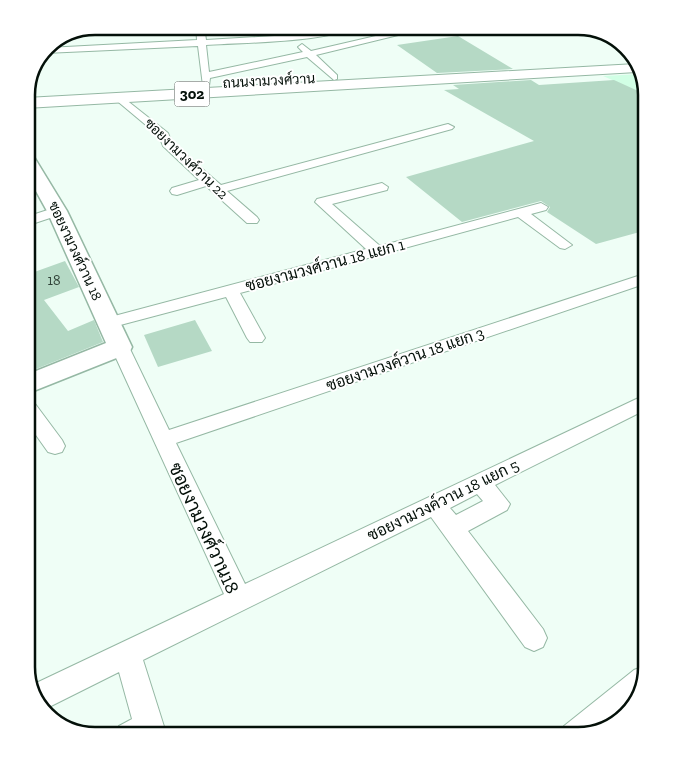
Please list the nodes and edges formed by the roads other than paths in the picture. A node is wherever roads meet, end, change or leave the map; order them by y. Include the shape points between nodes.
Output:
1 (201, 35) edge
2 (311, 35) edge
3 (390, 35) edge
4 (292, 38) junction
5 (202, 44) junction
6 (55, 51) edge
7 (310, 55) junction
8 (625, 58) edge
9 (629, 63) edge
10 (632, 68) edge
11 (633, 72) edge
12 (444, 76) junction
13 (334, 77) junction
14 (205, 80) junction
15 (359, 80) junction
16 (35, 93) edge
17 (120, 98) junction
18 (35, 103) edge
19 (448, 127) dead end
20 (35, 174) edge
21 (213, 185) junction
22 (382, 187) dead end
23 (177, 191) dead end
24 (541, 207) dead end
25 (57, 211) junction
26 (521, 213) junction
27 (35, 219) edge
28 (252, 220) dead end
29 (565, 245) dead end
30 (377, 251) junction
31 (638, 281) edge
32 (231, 290) junction
33 (109, 323) junction
34 (256, 338) dead end
35 (120, 348) junction
36 (35, 381) edge
37 (638, 405) edge
38 (35, 418) edge
39 (162, 440) junction
40 (55, 446) dead end
41 (479, 482) junction
42 (434, 504) junction
43 (452, 528) junction
44 (239, 599) junction
45 (534, 638) dead end
46 (127, 653) junction
47 (42, 695) edge
48 (629, 698) edge
49 (620, 709) edge
50 (593, 725) edge
51 (142, 727) edge

1 - 5 street
2 - 4 street
3 - 7 street
4 - 5 street
4 - 7 street
5 - 6 street
5 - 14 street
7 - 13 street
7 - 14 street
8 - 15 main road, ถนนงามวงศ์วาน / 302 via 449,67
9 - 12 main road, ถนนงามวงศ์วาน / 302
10 - 12 main road, ถนนงามวงศ์วาน / 302
11 - 15 main road, ถนนงามวงศ์วาน / 302 via 433,83
12 - 15 main road, ถนนงามวงศ์วาน / 302
13 - 14 main road, ถนนงามวงศ์วาน / 302
13 - 15 main road, ถนนงามวงศ์วาน / 302
14 - 16 main road, ถนนงามวงศ์วาน / 302
15 - 17 main road, ถนนงามวงศ์วาน / 302
17 - 18 main road, ถนนงามวงศ์วาน / 302
17 - 21 street, ซอยงามวงศ์วาน 22 via 164,135 167,144
19 - 21 street
20 - 25 street, ซอยงามวงศ์วาน 18
21 - 23 street
21 - 28 street, ซอยงามวงศ์วาน 22
22 - 30 street via 322,202
24 - 26 street, ซอยงามวงศ์วาน 18 แยก 1
25 - 27 street
25 - 33 street, ซอยงามวงศ์วาน 18
26 - 29 street
26 - 30 street, ซอยงามวงศ์วาน 18 แยก 1
30 - 32 street, ซอยงามวงศ์วาน 18 แยก 1
31 - 39 street, ซอยงามวงค์วาน 18 แยก 3
32 - 33 street, ซอยงามวงศ์วาน 18 แยก 1
32 - 34 street
33 - 35 street, ซอยงามวงศ์วาน 18
35 - 36 street
35 - 39 street, ซอยงามวงศ์วาน18
37 - 41 street, ซอยงามวงค์วาน 18 แยก 5
38 - 40 street
39 - 44 street, ซอยงามวงศ์วาน18
41 - 42 street, ซอยงามวงค์วาน 18 แยก 5
41 - 43 street via 499,504
42 - 43 street
42 - 44 street, ซอยงามวงค์วาน 18 แยก 5
43 - 45 street
44 - 46 street, ซอยงามวงศ์วาน18
46 - 47 street
46 - 51 street
48 - 49 street
49 - 50 street

